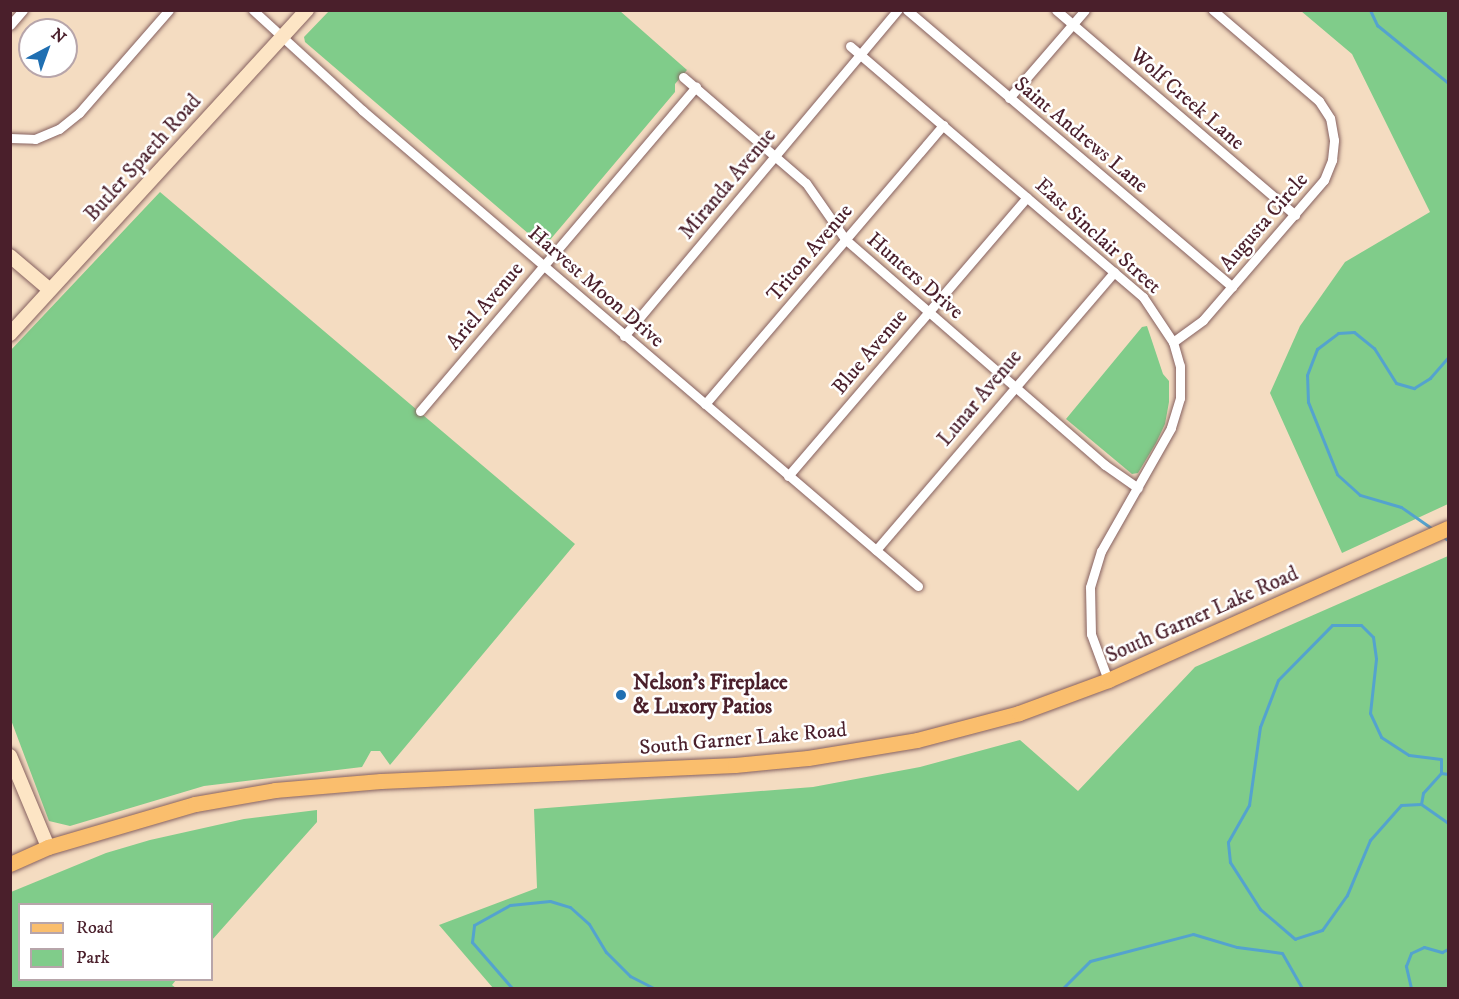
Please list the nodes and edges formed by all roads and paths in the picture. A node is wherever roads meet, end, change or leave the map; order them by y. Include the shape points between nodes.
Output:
1 (23, 10) edge
2 (169, 10) edge
3 (253, 10) edge
4 (307, 10) edge
5 (898, 10) edge
6 (907, 10) edge
7 (1056, 10) edge
8 (1085, 10) edge
9 (1213, 10) edge
10 (10, 25) edge
11 (1073, 25) junction
12 (282, 37) junction
13 (850, 46) dead end
14 (862, 56) junction
15 (683, 76) dead end
16 (696, 87) junction
17 (1010, 98) junction
18 (943, 125) junction
19 (10, 138) edge
20 (775, 156) junction
21 (1027, 197) junction
22 (1295, 215) junction
23 (845, 239) junction
24 (10, 256) edge
25 (543, 266) junction
26 (1114, 272) junction
27 (1232, 287) junction
28 (50, 290) junction
29 (928, 311) junction
30 (10, 334) edge
31 (624, 336) junction
32 (1173, 342) junction
33 (1015, 386) junction
34 (705, 404) junction
35 (420, 411) dead end
36 (788, 476) junction
37 (1138, 488) junction
38 (1449, 528) edge
39 (876, 550) junction
40 (918, 586) dead end
41 (1108, 680) junction
42 (10, 756) edge
43 (48, 847) junction
44 (10, 864) edge

1 - 10 street
2 - 19 street via 79,113 59,129 35,139
3 - 12 street, Harvest Moon Drive
4 - 12 main road, Butler Spaeth Road
5 - 14 street, Miranda Avenue
6 - 17 street, Saint Andrews Lane
7 - 11 street, Wolf Creek Lane
8 - 11 street
9 - 22 street, Augusta Circle via 1319,101 1330,118 1332,160 1324,180
11 - 17 street
11 - 22 street, Wolf Creek Lane
12 - 25 street, Harvest Moon Drive
12 - 28 main road, Butler Spaeth Road
13 - 14 street, East Sinclair Street
14 - 18 street, East Sinclair Street
14 - 20 street, Miranda Avenue
15 - 16 street, Hunters Drive
16 - 20 street, Hunters Drive
16 - 25 street, Ariel Avenue
17 - 27 street, Saint Andrews Lane
18 - 21 street, East Sinclair Street
18 - 23 street, Triton Avenue
20 - 23 street, Hunters Drive via 806,183
20 - 31 street, Miranda Avenue
21 - 26 street, East Sinclair Street
21 - 29 street, Blue Avenue
22 - 27 street, Augusta Circle
23 - 29 street, Hunters Drive
23 - 34 street, Triton Avenue
24 - 28 main road
25 - 31 street, Harvest Moon Drive
25 - 35 street, Ariel Avenue
26 - 32 street, East Sinclair Street via 1143,297
26 - 33 street, Lunar Avenue
27 - 32 street, Augusta Circle via 1203,320
28 - 30 main road, Butler Spaeth Road
29 - 33 street, Hunters Drive
29 - 36 street, Blue Avenue
31 - 34 street, Harvest Moon Drive
32 - 37 street, East Sinclair Street via 1180,366 1180,398 1171,428
33 - 37 street, Hunters Drive via 1105,465
33 - 39 street, Lunar Avenue
34 - 36 street, Harvest Moon Drive
36 - 39 street, Harvest Moon Drive
37 - 41 street, East Sinclair Street via 1101,551 1090,587 1091,634
38 - 41 main road, South Garner Lake Road
39 - 40 street, Harvest Moon Drive
41 - 43 main road, South Garner Lake Road via 1019,713 916,741 808,758 275,790 195,804
42 - 43 main road
43 - 44 main road, South Garner Lake Road

